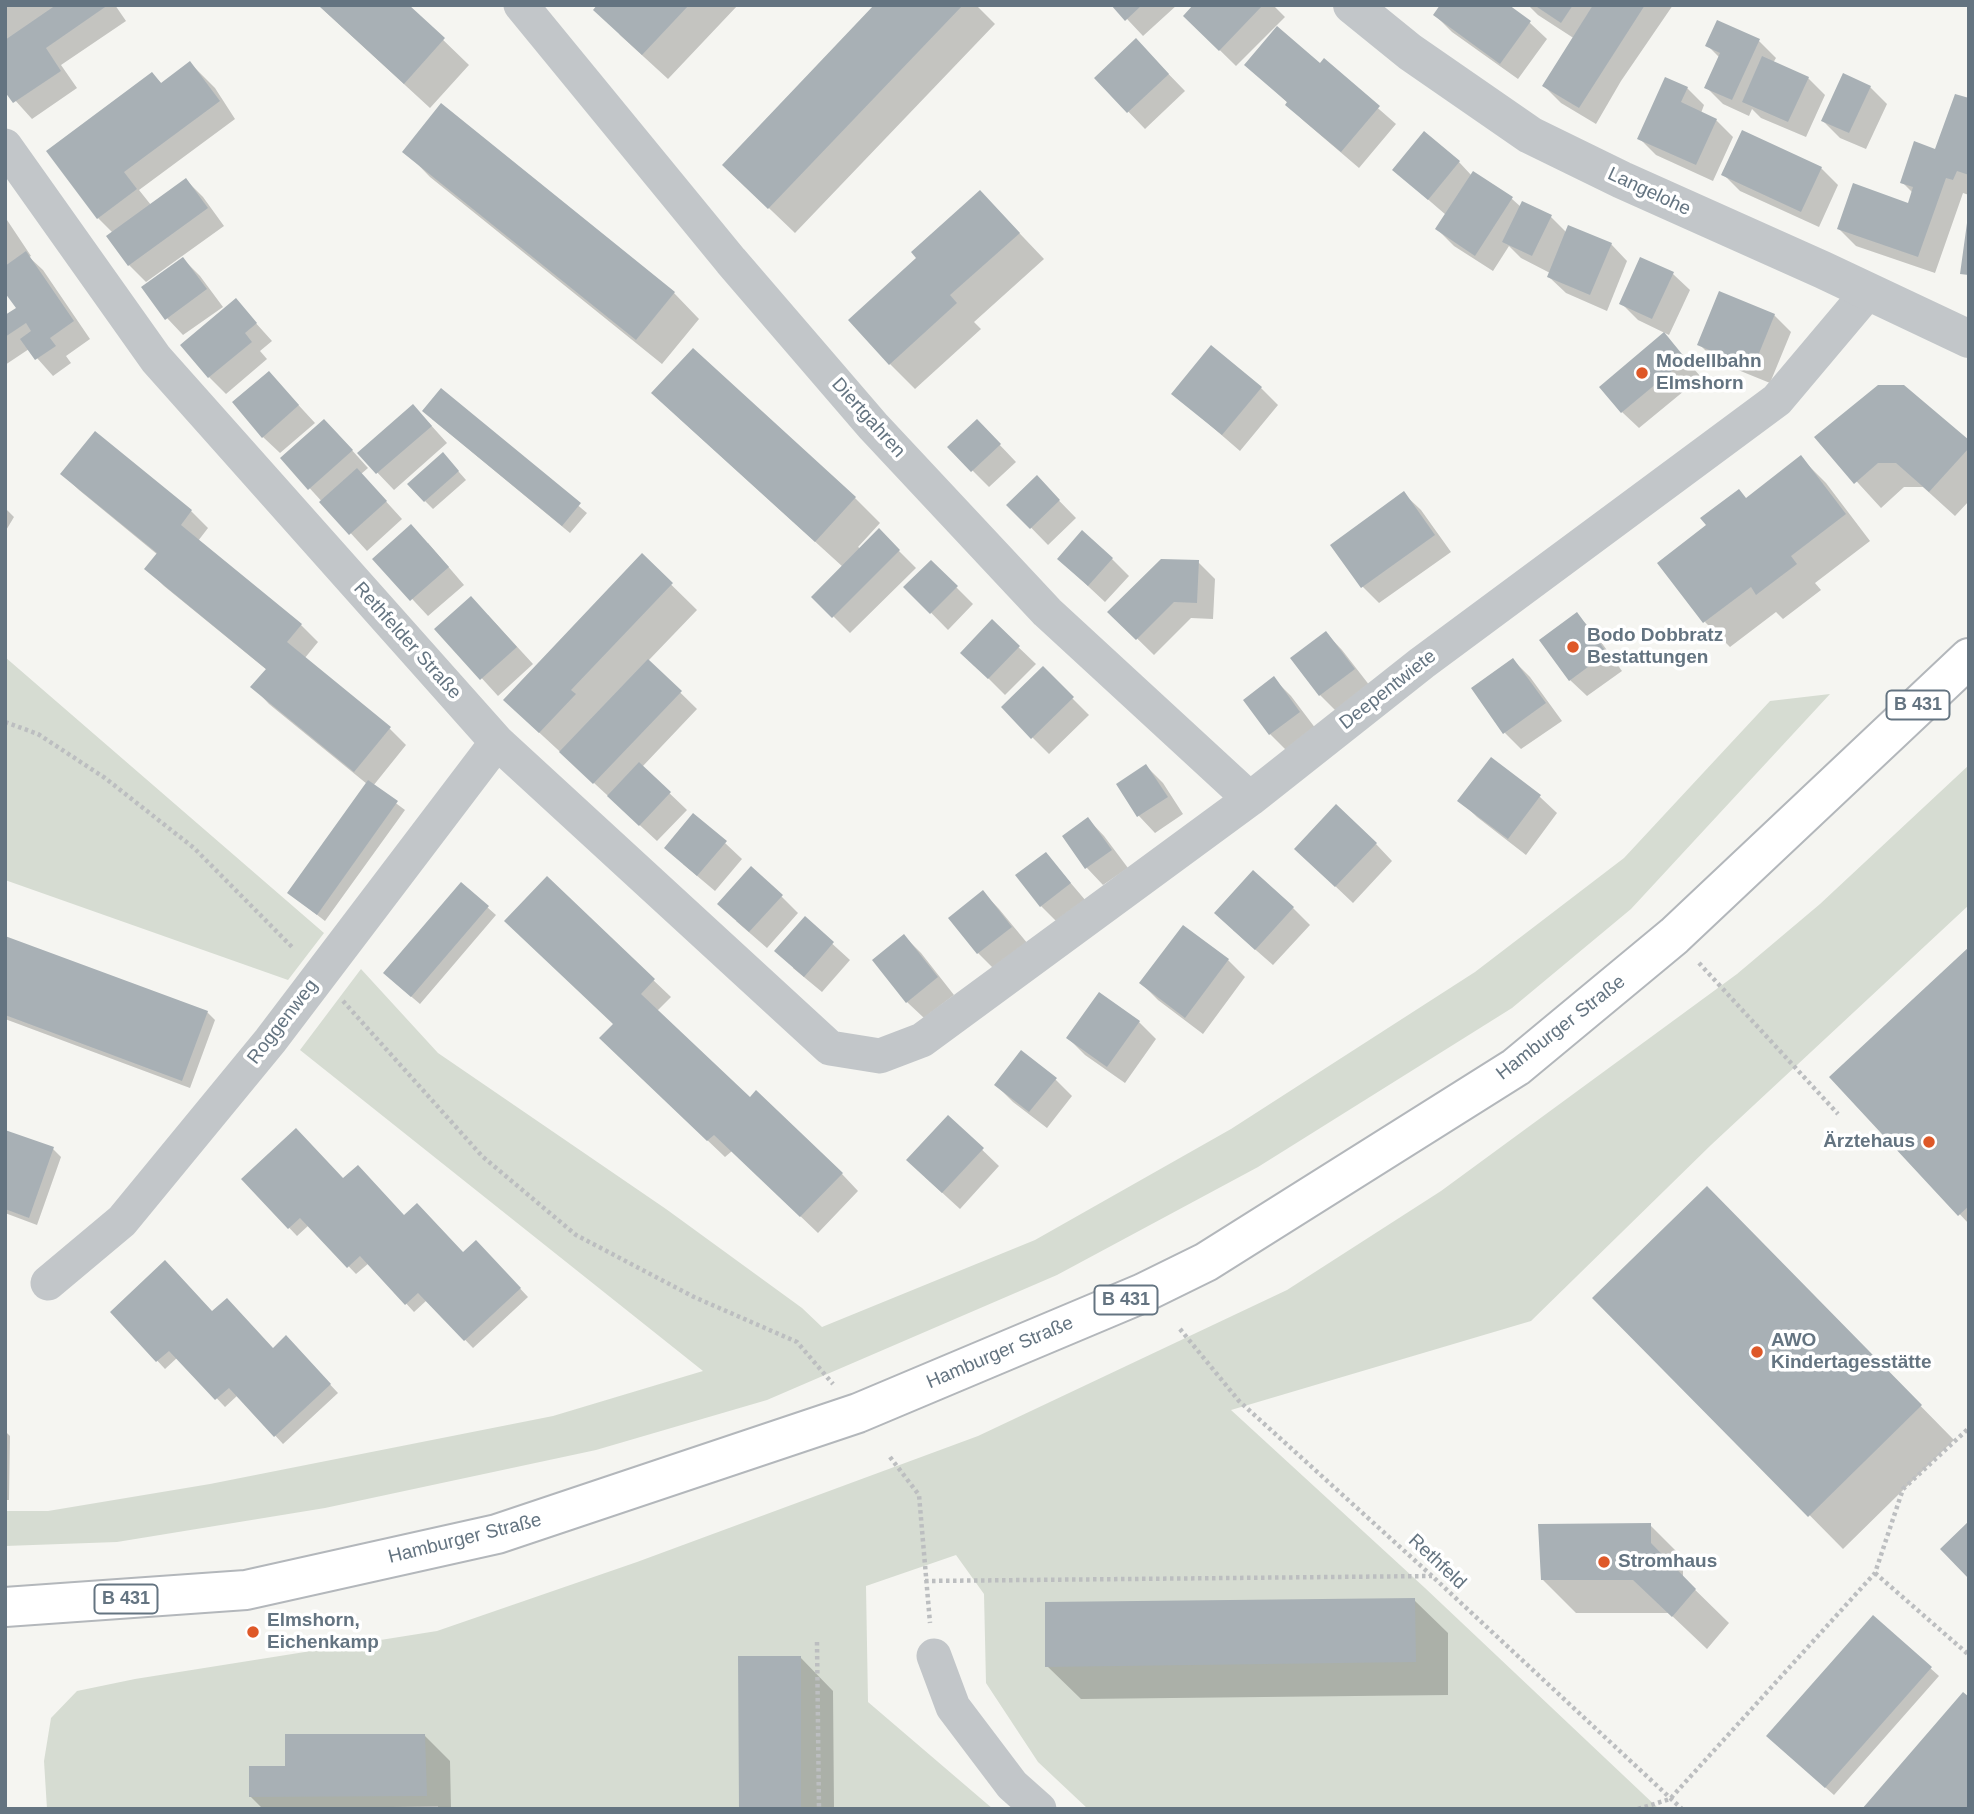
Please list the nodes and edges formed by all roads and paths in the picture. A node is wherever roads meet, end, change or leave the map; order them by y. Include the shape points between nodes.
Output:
1 (521, 5) edge
2 (1352, 5) edge
3 (5, 146) edge
4 (1868, 292) junction
5 (1969, 340) edge
6 (1969, 658) edge
7 (5, 722) edge
8 (497, 742) junction
9 (1250, 799) junction
10 (1674, 936) junction
11 (320, 975) junction
12 (880, 1056) joint
13 (1838, 1114) dead end
14 (48, 1283) dead end
15 (1180, 1329) dead end
16 (833, 1384) dead end
17 (1969, 1428) edge
18 (890, 1457) dead end
19 (1875, 1573) junction
20 (1432, 1576) junction
21 (5, 1607) edge
22 (817, 1642) dead end
23 (1969, 1655) edge
24 (934, 1656) dead end
25 (1670, 1799) junction
26 (819, 1809) edge
27 (1039, 1809) edge
28 (1638, 1809) edge
29 (1682, 1809) edge

1 - 9 street, Diertgahren via 873,426 1047,612
2 - 4 street, Langelohe via 1410,52 1530,135
3 - 8 street, Rethfelder Straße via 156,359
4 - 5 street, Langelohe
4 - 9 street, Deepentwiete via 1777,400 1422,663
6 - 10 main road, Hamburger Straße / B 431
7 - 11 path via 38,734 105,778 194,848
8 - 11 street, Roggenweg
8 - 12 street, Rethfelder Straße via 830,1048
9 - 12 street, Deepentwiete via 922,1040
10 - 13 path
10 - 21 main road, Hamburger Straße / B 431 via 1516,1067 1206,1262 858,1413 497,1534 246,1590
11 - 14 street, Roggenweg via 122,1222
11 - 16 path via 481,1156 576,1235 694,1297 797,1342
15 - 20 path, Rethfeld via 1240,1401
17 - 19 path via 1903,1489
18 - 20 path via 919,1495 925,1581
19 - 23 path
19 - 25 path
20 - 25 path, Rethfeld
22 - 26 path
24 - 27 street via 953,1707 1012,1785
25 - 28 path
25 - 29 path, Rethfeld

